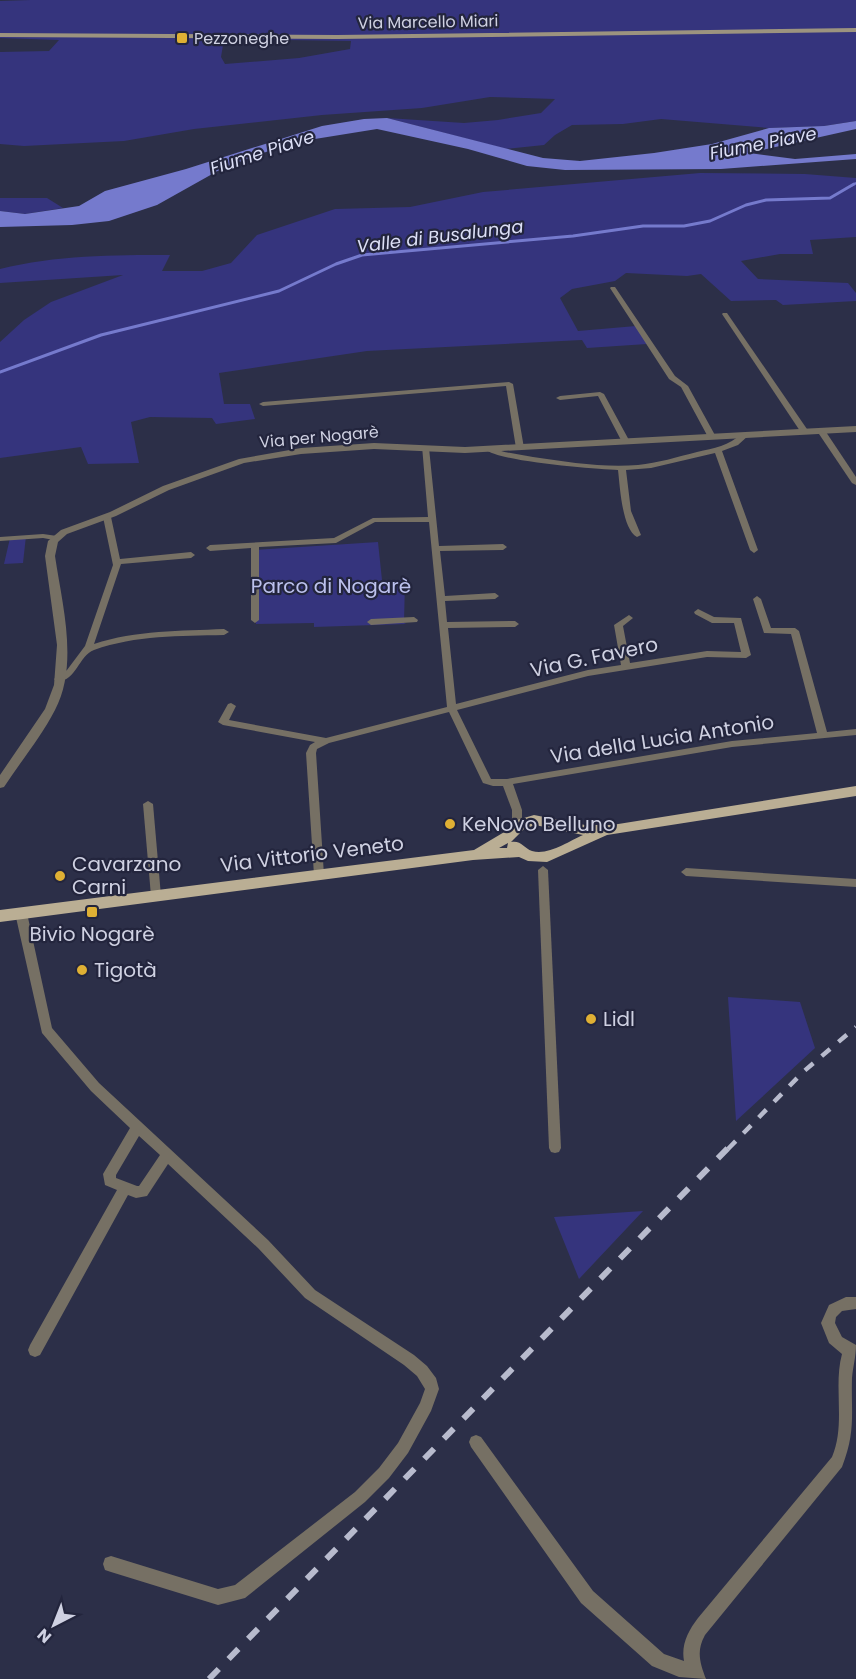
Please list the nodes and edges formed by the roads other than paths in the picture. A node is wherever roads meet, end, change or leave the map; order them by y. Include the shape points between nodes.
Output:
1 (856, 30) edge
2 (0, 35) edge
3 (613, 288) dead end
4 (725, 314) dead end
5 (560, 398) dead end
6 (263, 404) dead end
7 (856, 429) edge
8 (821, 431) junction
9 (805, 432) junction
10 (745, 435) junction
11 (712, 437) junction
12 (626, 442) junction
13 (425, 448) junction
14 (520, 448) junction
15 (489, 449) junction
16 (718, 450) junction
17 (622, 468) junction
18 (856, 483) edge
19 (107, 517) junction
20 (432, 519) junction
21 (637, 535) dead end
22 (57, 536) junction
23 (0, 539) edge
24 (255, 546) junction
25 (503, 547) dead end
26 (210, 548) dead end
27 (435, 549) junction
28 (754, 550) dead end
29 (191, 555) dead end
30 (117, 562) junction
31 (495, 596) dead end
32 (440, 599) junction
33 (757, 599) dead end
34 (698, 612) dead end
35 (629, 618) dead end
36 (255, 620) dead end
37 (414, 620) dead end
38 (370, 622) dead end
39 (515, 624) dead end
40 (443, 625) junction
41 (224, 632) dead end
42 (86, 650) junction
43 (626, 667) junction
44 (59, 679) junction
45 (231, 706) dead end
46 (452, 710) junction
47 (856, 732) edge
48 (823, 735) junction
49 (326, 741) junction
50 (507, 782) junction
51 (0, 784) edge
52 (856, 791) edge
53 (148, 804) dead end
54 (517, 810) junction
55 (534, 820) junction
56 (557, 826) junction
57 (514, 830) junction
58 (612, 830) junction
59 (562, 849) junction
60 (520, 852) junction
61 (473, 855) junction
62 (543, 870) dead end
63 (686, 872) dead end
64 (319, 875) junction
65 (856, 883) edge
66 (156, 896) junction
67 (21, 914) junction
68 (0, 916) edge
69 (137, 1127) junction
70 (555, 1148) dead end
71 (167, 1155) junction
72 (125, 1188) junction
73 (856, 1303) edge
74 (36, 1350) dead end
75 (853, 1351) edge
76 (476, 1442) dead end
77 (111, 1564) dead end
78 (696, 1674) edge

1 - 2 main road, Via Marcello Miari via 337,37
3 - 11 street via 672,377 684,386
4 - 9 street
5 - 12 street via 600,394
6 - 14 street, Via per Nogarè via 509,384
7 - 8 street, Via per Nogarè
8 - 9 street, Via per Nogarè
8 - 18 street
9 - 10 street, Via per Nogarè
10 - 11 street, Via per Nogarè
10 - 16 street, Via per Nogarè
11 - 12 street, Via per Nogarè
12 - 14 street, Via per Nogarè
13 - 15 street, Via per Nogarè
13 - 19 street, Via per Nogarè via 374,446 246,459 166,488
13 - 20 street
14 - 15 street, Via per Nogarè
15 - 17 street, Via per Nogarè via 528,459
16 - 17 street, Via per Nogarè
16 - 28 street
17 - 21 street via 627,511
19 - 22 street, Via per Nogarè
19 - 30 street
20 - 24 street via 373,520 336,540
20 - 27 street
22 - 23 street
22 - 44 street via 50,556 62,645
24 - 26 street
24 - 36 street
25 - 27 street
27 - 32 street
29 - 30 street
30 - 42 street
31 - 32 street
32 - 40 street
33 - 48 street via 767,631 795,632
34 - 43 street, Via G. Favero via 712,620 738,620 746,655 707,654
35 - 43 street via 618,625
37 - 38 street
39 - 40 street
40 - 46 street
41 - 42 street via 134,636
42 - 44 street via 70,672
43 - 46 street, Via G. Favero via 588,673
44 - 51 street via 50,709
45 - 49 street via 223,722
46 - 49 street, Via G. Favero
46 - 50 street via 487,781
47 - 48 street, Via della Lucia Antonio
48 - 50 street, Via della Lucia Antonio via 732,744
49 - 64 street via 311,750
50 - 54 street
52 - 58 main road, Via Vittorio Veneto
53 - 66 street
54 - 55 street
54 - 57 street
55 - 56 main road, Via Vittorio Veneto
55 - 57 main road, Via Vittorio Veneto
56 - 58 main road, Via Vittorio Veneto
56 - 59 main road via 565,836
57 - 60 main road via 514,847
57 - 61 main road, Via Vittorio Veneto
58 - 59 main road, Via Vittorio Veneto
59 - 60 main road, Via Vittorio Veneto via 547,857
60 - 61 main road, Via Vittorio Veneto
61 - 64 main road, Via Vittorio Veneto
62 - 70 street
63 - 65 street
64 - 66 main road, Via Vittorio Veneto
66 - 67 main road, Via Vittorio Veneto
67 - 68 main road, Via Vittorio Veneto
67 - 69 street via 46,1030 95,1087
69 - 71 street
69 - 72 street via 108,1177
71 - 72 street via 144,1191
71 - 77 street via 263,1244 310,1294 415,1365 428,1377 432,1389 404,1448 379,1479 239,1592 218,1597
72 - 74 street
73 - 75 street via 834,1308 828,1323 835,1339
75 - 78 street via 845,1373 845,1449 700,1629 691,1649
76 - 78 street via 587,1597 658,1660

